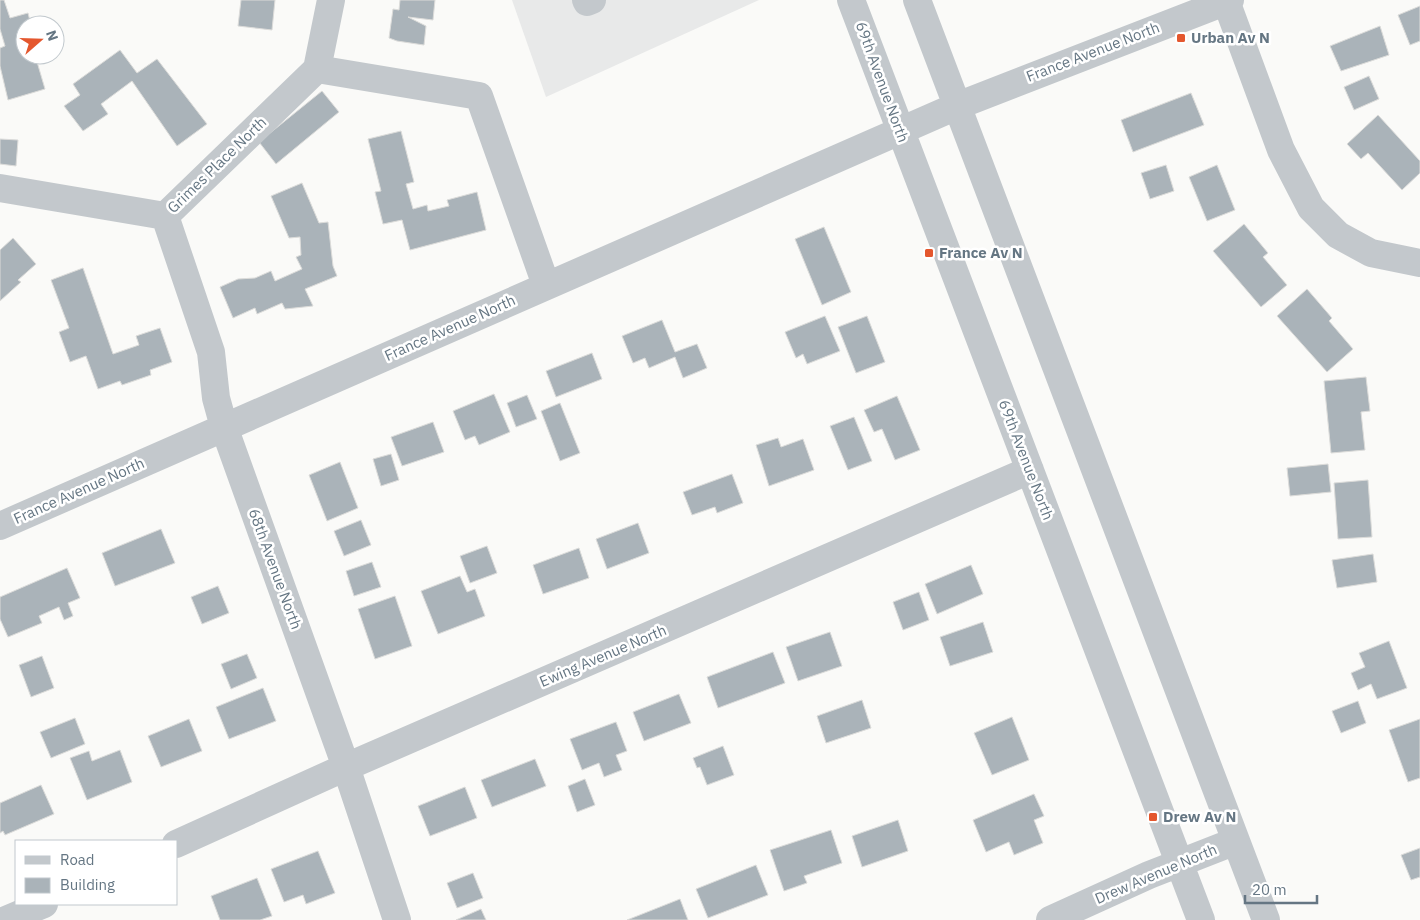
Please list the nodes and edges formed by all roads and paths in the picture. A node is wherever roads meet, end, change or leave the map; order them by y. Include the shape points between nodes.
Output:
1 (331, 0) edge
2 (586, 0) edge
3 (592, 0) edge
4 (851, 0) edge
5 (917, 0) edge
6 (1228, 1) edge
7 (317, 69) junction
8 (957, 106) junction
9 (900, 130) junction
10 (0, 188) edge
11 (165, 216) junction
12 (1420, 262) edge
13 (546, 285) junction
14 (224, 427) junction
15 (1030, 470) junction
16 (0, 526) edge
17 (346, 767) junction
18 (1236, 841) junction
19 (178, 843) edge
20 (1180, 862) junction
21 (42, 905) edge
22 (6, 920) edge
23 (397, 920) edge
24 (1050, 920) edge
25 (1201, 920) edge
26 (1266, 920) edge

1 - 7 street
2 - 3 street
4 - 9 street, 69th Avenue North
5 - 8 street
6 - 8 street, France Avenue North
6 - 12 street via 1281,150 1311,208 1338,235 1371,253
7 - 11 street, Grimes Place North
7 - 13 street via 479,96
8 - 9 street, France Avenue North
8 - 18 street
9 - 13 street, France Avenue North
9 - 15 street, 69th Avenue North
10 - 11 street, Grimes Place North
11 - 14 street, 68th Avenue North via 211,352 216,398
13 - 14 street, France Avenue North
14 - 16 street, France Avenue North
14 - 17 street, 68th Avenue North
15 - 17 street, Ewing Avenue North
15 - 20 street, 69th Avenue North
17 - 19 street, Ewing Avenue North
17 - 23 street, 68th Avenue North
18 - 20 street, Drew Avenue North
18 - 26 street
20 - 24 street, Drew Avenue North
20 - 25 street, 69th Avenue North
21 - 22 street

